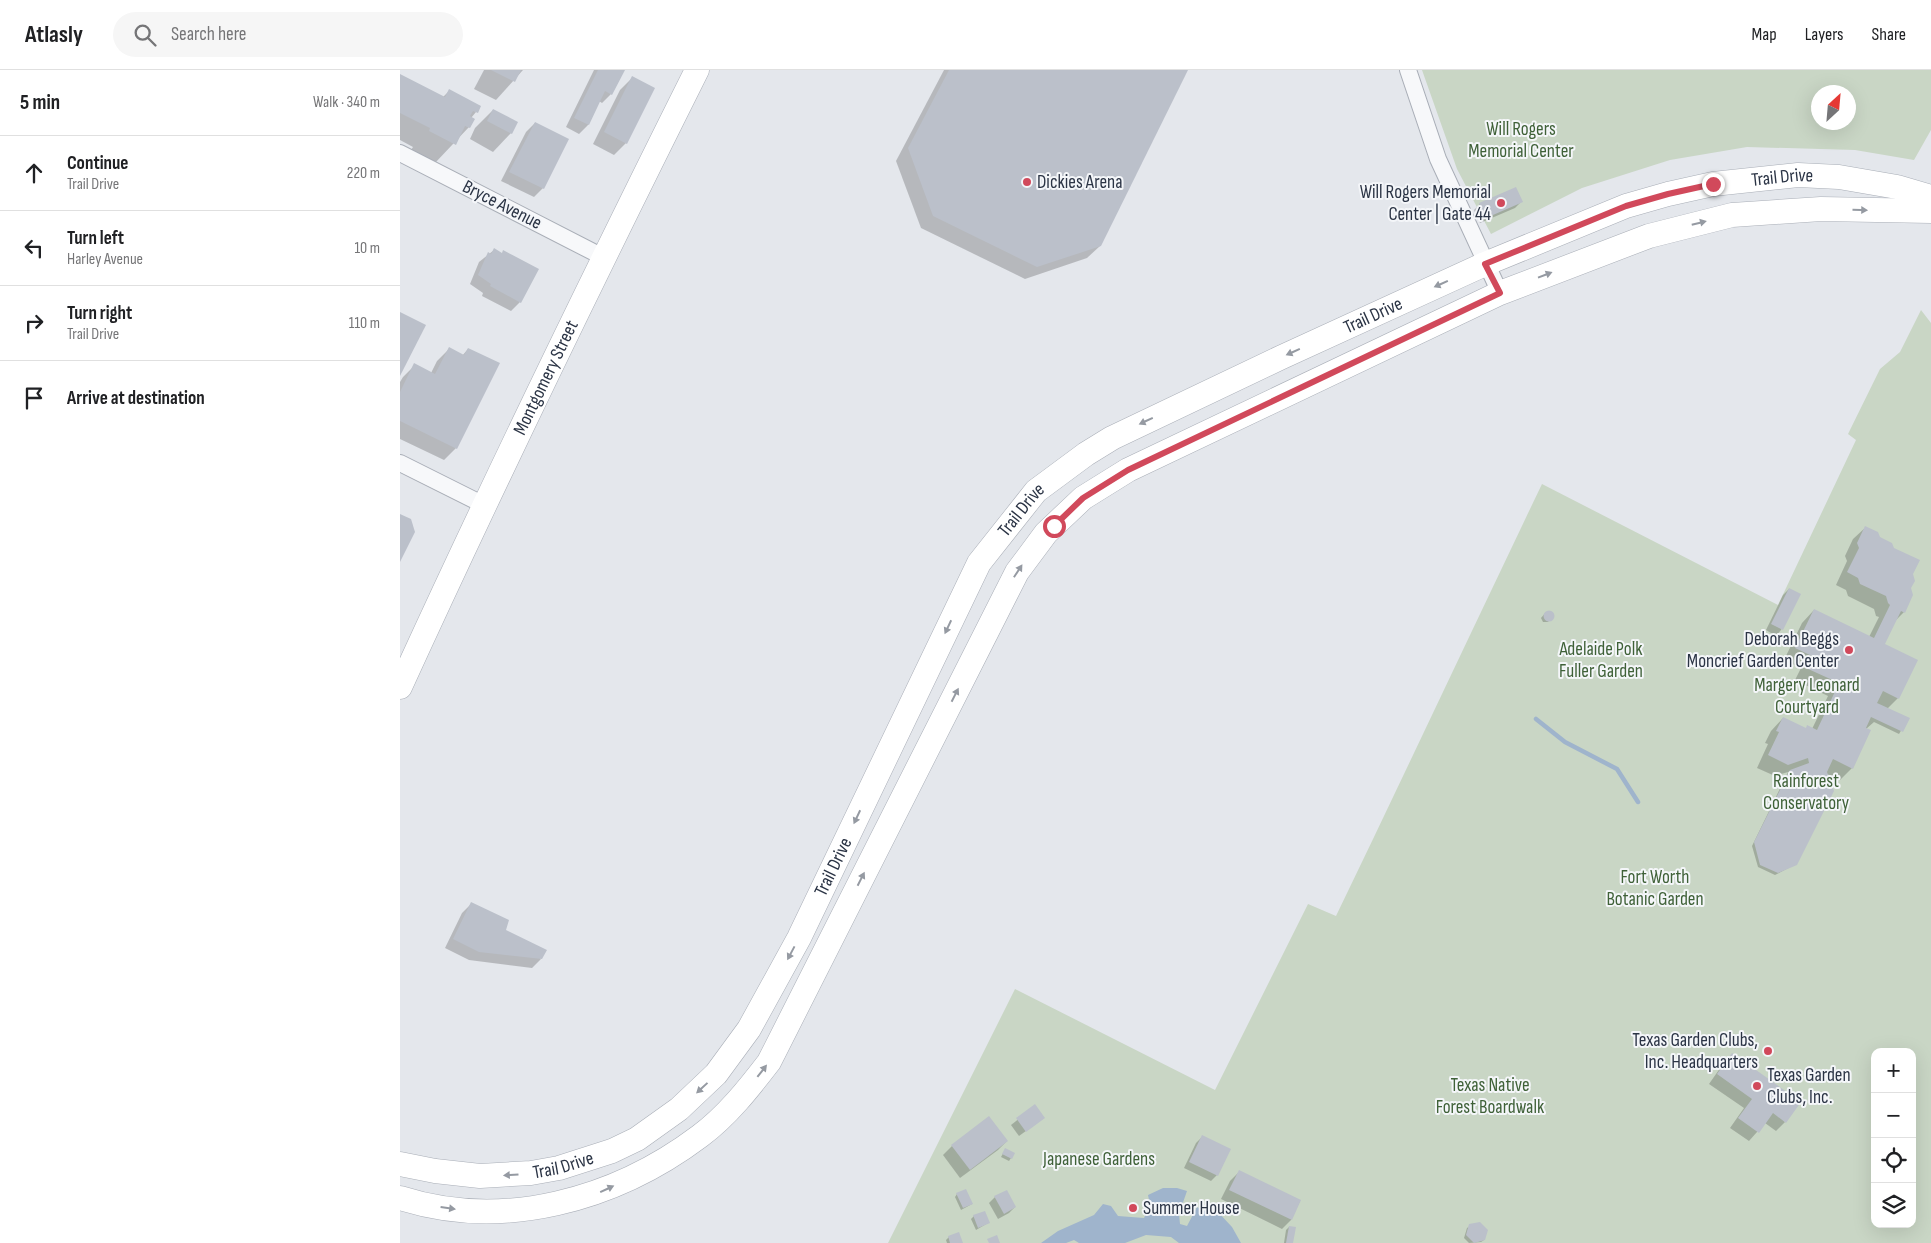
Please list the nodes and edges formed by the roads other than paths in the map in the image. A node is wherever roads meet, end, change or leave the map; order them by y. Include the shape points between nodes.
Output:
1 (697, 70) edge
2 (1408, 70) edge
3 (400, 153) edge
4 (1931, 197) edge
5 (1931, 211) edge
6 (603, 257) junction
7 (1485, 264) junction
8 (1500, 293) junction
9 (400, 463) edge
10 (484, 505) junction
11 (962, 598) junction
12 (995, 614) junction
13 (400, 687) edge
14 (400, 1164) edge
15 (400, 1198) edge

1 - 6 street, Montgomery Street
2 - 7 street via 1438,159
3 - 6 street, Bryce Avenue
4 - 7 street, Trail Drive via 1897,187 1839,177 1798,175 1713,184 1626,206
8 -> 5 street, Trail Drive via 1648,236 1732,215 1821,209
6 - 10 street, Montgomery Street
7 - 8 street
7 -> 11 street, Trail Drive via 1273,361 1112,438 1086,454 1036,491 979,563
12 -> 8 street, Trail Drive via 1017,572 1046,533 1083,498 1128,470
9 - 10 street
10 - 13 street, Montgomery Street
11 - 12 street
11 -> 14 street, Trail Drive via 798,938 749,1029 716,1074 679,1109 637,1139 612,1151 559,1168 480,1176
15 -> 12 street, Trail Drive via 419,1205 477,1212 540,1208 596,1194 652,1168 701,1136 742,1097 769,1062

